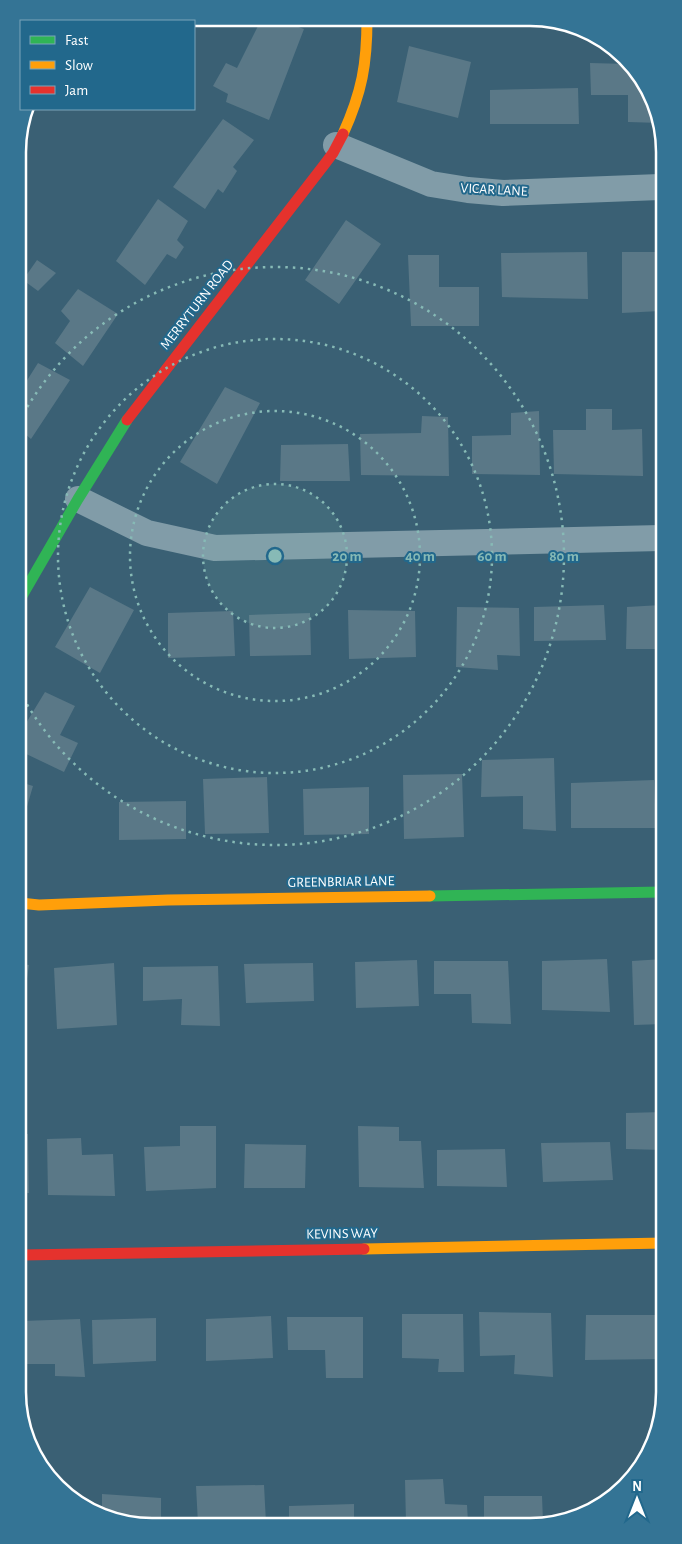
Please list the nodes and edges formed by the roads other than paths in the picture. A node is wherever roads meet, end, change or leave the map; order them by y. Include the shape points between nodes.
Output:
1 (367, 26) edge
2 (336, 145) junction
3 (656, 188) edge
4 (78, 499) junction
5 (656, 538) edge
6 (27, 588) edge
7 (655, 892) edge
8 (26, 904) edge
9 (655, 1243) edge
10 (26, 1255) edge

1 - 2 street, MERRYTURN ROAD via 365,72 357,99
2 - 3 street, VICAR LANE via 431,184 468,190 503,193
2 - 4 street, MERRYTURN ROAD via 310,184 127,420
4 - 5 street via 147,533 215,548
4 - 6 street, MERRYTURN ROAD
7 - 8 street, GREENBRIAR LANE
9 - 10 street, KEVINS WAY

